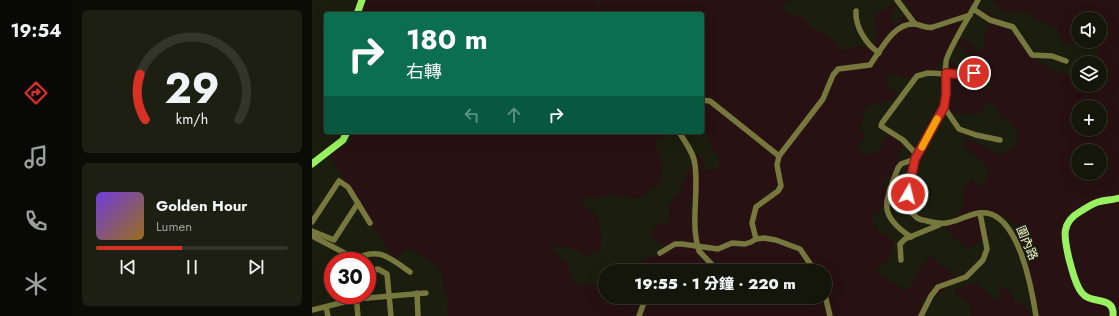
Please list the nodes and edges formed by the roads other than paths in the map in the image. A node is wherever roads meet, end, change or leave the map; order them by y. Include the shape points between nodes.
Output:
1 (362, 0) edge
2 (896, 0) edge
3 (978, 0) edge
4 (856, 11) dead end
5 (358, 12) edge
6 (972, 12) junction
7 (915, 24) junction
8 (879, 53) junction
9 (1066, 61) dead end
10 (946, 73) junction
11 (974, 73) dead end
12 (704, 100) edge
13 (944, 107) junction
14 (346, 134) edge
15 (680, 134) edge
16 (1000, 140) dead end
17 (779, 156) junction
18 (916, 157) junction
19 (312, 164) edge
20 (1119, 198) edge
21 (358, 203) junction
22 (980, 213) junction
23 (312, 222) edge
24 (370, 223) dead end
25 (940, 225) junction
26 (312, 231) edge
27 (312, 236) edge
28 (911, 237) junction
29 (756, 238) junction
30 (698, 247) junction
31 (660, 253) dead end
32 (901, 260) dead end
33 (711, 264) edge
34 (810, 264) edge
35 (376, 270) edge
36 (410, 272) dead end
37 (417, 293) junction
38 (426, 293) dead end
39 (389, 295) junction
40 (376, 296) edge
41 (330, 304) edge
42 (357, 304) edge
43 (643, 304) edge
44 (827, 304) edge
45 (326, 307) junction
46 (312, 310) edge
47 (328, 316) edge
48 (358, 316) edge
49 (391, 316) edge
50 (418, 316) edge
51 (639, 316) edge
52 (830, 316) edge
53 (921, 316) edge
54 (1036, 316) edge
55 (1113, 316) edge

1 - 5 main road
2 - 7 street
3 - 6 street
4 - 8 street via 858,26 869,46
6 - 7 street via 927,28
6 - 9 street via 1013,27 1032,55 1052,56
6 - 10 street via 947,56
7 - 8 street via 897,29
8 - 17 street via 870,65 838,69 823,99
10 - 11 street
10 - 13 street
10 - 18 street via 918,76 882,123 881,126 903,140
12 - 17 street via 710,101
13 - 16 street via 959,129
13 - 18 street
14 - 19 main road via 343,140
15 - 30 street via 695,164 695,229
17 - 29 street via 777,165 781,186 756,207 752,223
18 - 25 street via 908,194 908,208 917,218
18 - 28 street via 898,168 886,207 888,216 896,227
20 - 55 main road via 1098,202 1073,215 1068,220 1066,232 1071,265 1083,295 1090,299 1104,300 1110,305
21 - 23 street via 348,187 339,181
21 - 24 street
21 - 26 street via 334,240
22 - 25 street
22 - 53 street via 987,249 983,260 966,277 938,287
22 - 54 street, 圍內路 via 992,215 1006,224 1015,237 1030,282
25 - 28 street
27 - 36 street via 356,259 365,254 387,255
28 - 32 street via 900,244
29 - 30 street via 751,242 732,243 718,249
29 - 34 street via 776,240 800,248
30 - 31 street via 675,244
30 - 33 street
35 - 39 street via 387,274
37 - 38 street
37 - 39 street
37 - 50 street
39 - 40 street
39 - 49 street
41 - 45 street
42 - 48 street
43 - 51 street
44 - 52 street
45 - 46 street
45 - 47 street

